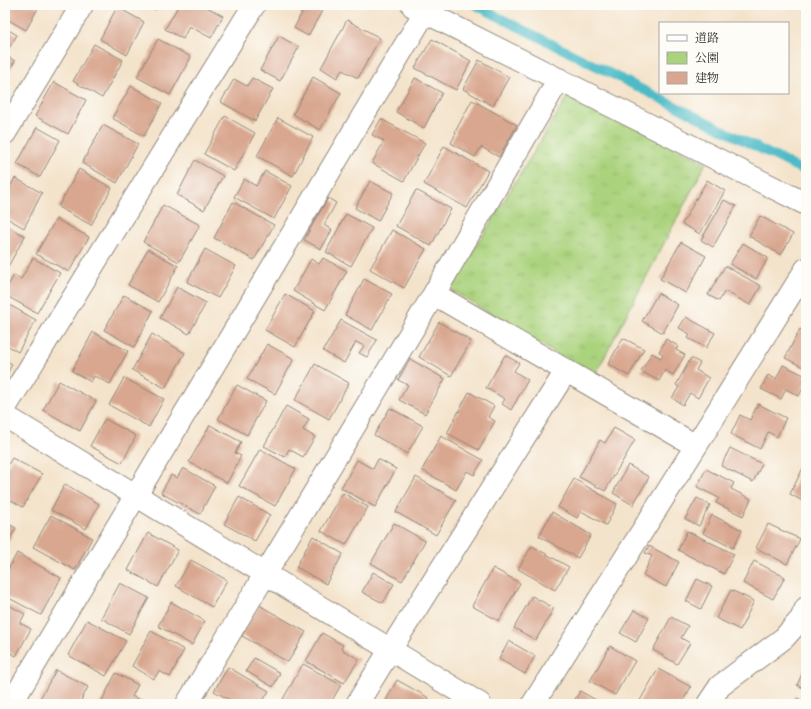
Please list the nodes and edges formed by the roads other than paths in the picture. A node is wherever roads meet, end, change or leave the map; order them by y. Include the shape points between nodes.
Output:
1 (82, 5) edge
2 (254, 5) edge
3 (418, 8) edge
4 (559, 79) junction
5 (5, 133) edge
6 (806, 204) edge
7 (806, 269) edge
8 (434, 294) junction
9 (566, 371) junction
10 (5, 408) edge
11 (5, 416) edge
12 (696, 446) junction
13 (136, 495) junction
14 (265, 574) junction
15 (806, 608) edge
16 (390, 650) junction
17 (11, 704) edge
18 (187, 704) edge
19 (357, 704) edge
20 (480, 704) edge
21 (533, 704) edge
22 (708, 704) edge

1 - 5 street
2 - 10 street
3 - 4 street
3 - 13 street
4 - 6 street
4 - 8 street
7 - 12 street
8 - 9 street
8 - 14 street
9 - 12 street
9 - 16 street
11 - 13 street
12 - 21 street
13 - 14 street
13 - 17 street
14 - 16 street
14 - 18 street
15 - 22 street via 801,619 784,638 720,686
16 - 19 street
16 - 20 street

